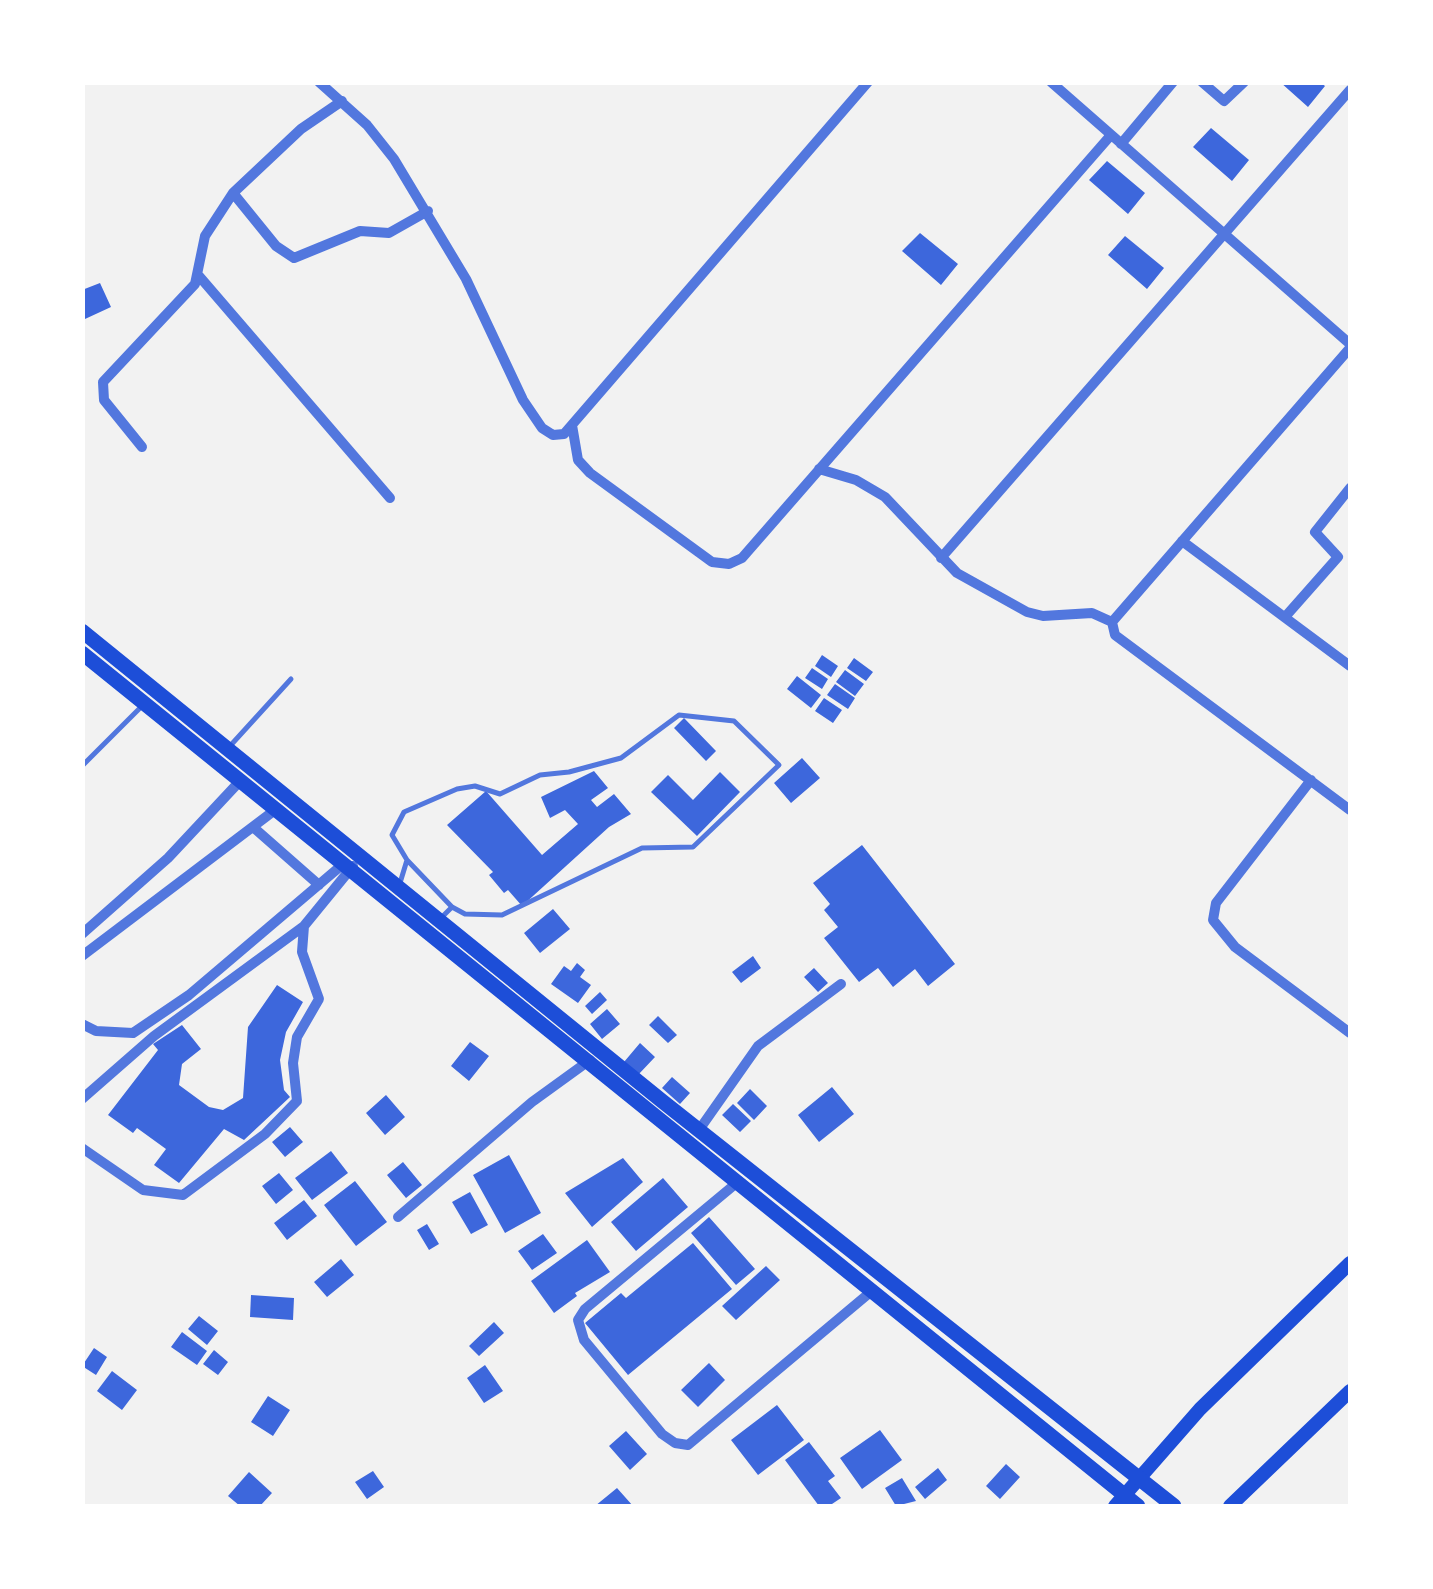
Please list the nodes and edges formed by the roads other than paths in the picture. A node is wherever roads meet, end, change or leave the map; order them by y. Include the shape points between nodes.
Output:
1 (319, 82) edge
2 (868, 82) edge
3 (1051, 82) edge
4 (1173, 82) edge
5 (1202, 82) edge
6 (1244, 82) edge
7 (1350, 90) edge
8 (342, 102) junction
9 (1111, 135) junction
10 (1121, 144) junction
11 (233, 193) junction
12 (428, 211) junction
13 (1224, 234) junction
14 (198, 276) junction
15 (1350, 346) edge
16 (572, 425) junction
17 (142, 446) dead end
18 (820, 469) junction
19 (1350, 488) edge
20 (390, 498) dead end
21 (1182, 541) junction
22 (941, 558) junction
23 (1285, 618) junction
24 (1112, 622) junction
25 (82, 630) edge
26 (82, 654) edge
27 (1350, 666) edge
28 (291, 679) dead end
29 (144, 704) junction
30 (228, 748) junction
31 (82, 766) edge
32 (240, 780) junction
33 (1311, 780) junction
34 (275, 810) junction
35 (1350, 810) edge
36 (253, 827) junction
37 (362, 855) junction
38 (406, 860) junction
39 (345, 868) junction
40 (319, 885) junction
41 (400, 885) junction
42 (452, 906) junction
43 (439, 920) junction
44 (304, 926) junction
45 (82, 934) edge
46 (82, 956) edge
47 (841, 984) dead end
48 (82, 1024) edge
49 (1350, 1033) edge
50 (590, 1060) junction
51 (82, 1099) edge
52 (699, 1130) junction
53 (82, 1148) edge
54 (739, 1181) junction
55 (398, 1218) dead end
56 (1350, 1263) edge
57 (873, 1290) junction
58 (1350, 1391) edge
59 (1140, 1478) junction
60 (1119, 1501) edge
61 (1138, 1506) edge
62 (1174, 1506) edge
63 (1230, 1506) edge

1 - 8 street
2 - 16 street
3 - 9 street
4 - 10 street
5 - 6 street via 1224,101
7 - 13 street
8 - 11 street via 301,128
8 - 12 street via 376,136
9 - 10 street
9 - 18 street
10 - 13 street
11 - 12 street via 294,258 360,231 389,234
11 - 14 street via 205,236
12 - 16 street via 542,428 564,434
13 - 15 street
13 - 22 street
14 - 17 street via 102,382 104,400
14 - 20 street
15 - 21 street
16 - 18 street via 578,460 712,562 742,558
18 - 22 street via 885,497
19 - 23 street via 1314,532 1338,557
21 - 23 street
21 - 24 street
22 - 24 street via 1027,612 1092,614
23 - 27 street
24 - 33 street via 1116,635
25 - 30 main road
26 - 29 main road
28 - 30 lane
29 - 31 lane
29 - 32 main road
30 - 37 main road
32 - 34 main road
32 - 45 street via 168,858
33 - 35 street
33 - 49 street via 1216,903 1214,920 1235,947
34 - 36 street
34 - 39 main road
36 - 40 street
36 - 46 street
37 - 39 street
37 - 41 main road
38 - 41 lane
38 - 42 lane
38 - 42 lane via 392,835 404,812 457,790 475,786 500,794 540,775 621,758 679,716 734,720 779,765 692,847 642,848 502,916 465,914
39 - 40 street
39 - 44 street
39 - 50 main road
40 - 48 street via 190,995 133,1033
41 - 43 main road
42 - 43 lane
43 - 52 main road
44 - 51 street via 154,1036
44 - 53 street via 302,952 318,998 297,1037 297,1101 276,1123 183,1195 144,1190
47 - 52 street via 758,1046
50 - 54 main road
50 - 55 street
52 - 59 main road
54 - 57 main road
54 - 57 street via 578,1320 584,1340 662,1434 688,1444
56 - 59 main road via 1200,1408
57 - 60 main road
58 - 63 main road
59 - 60 main road
59 - 62 main road
60 - 61 main road

